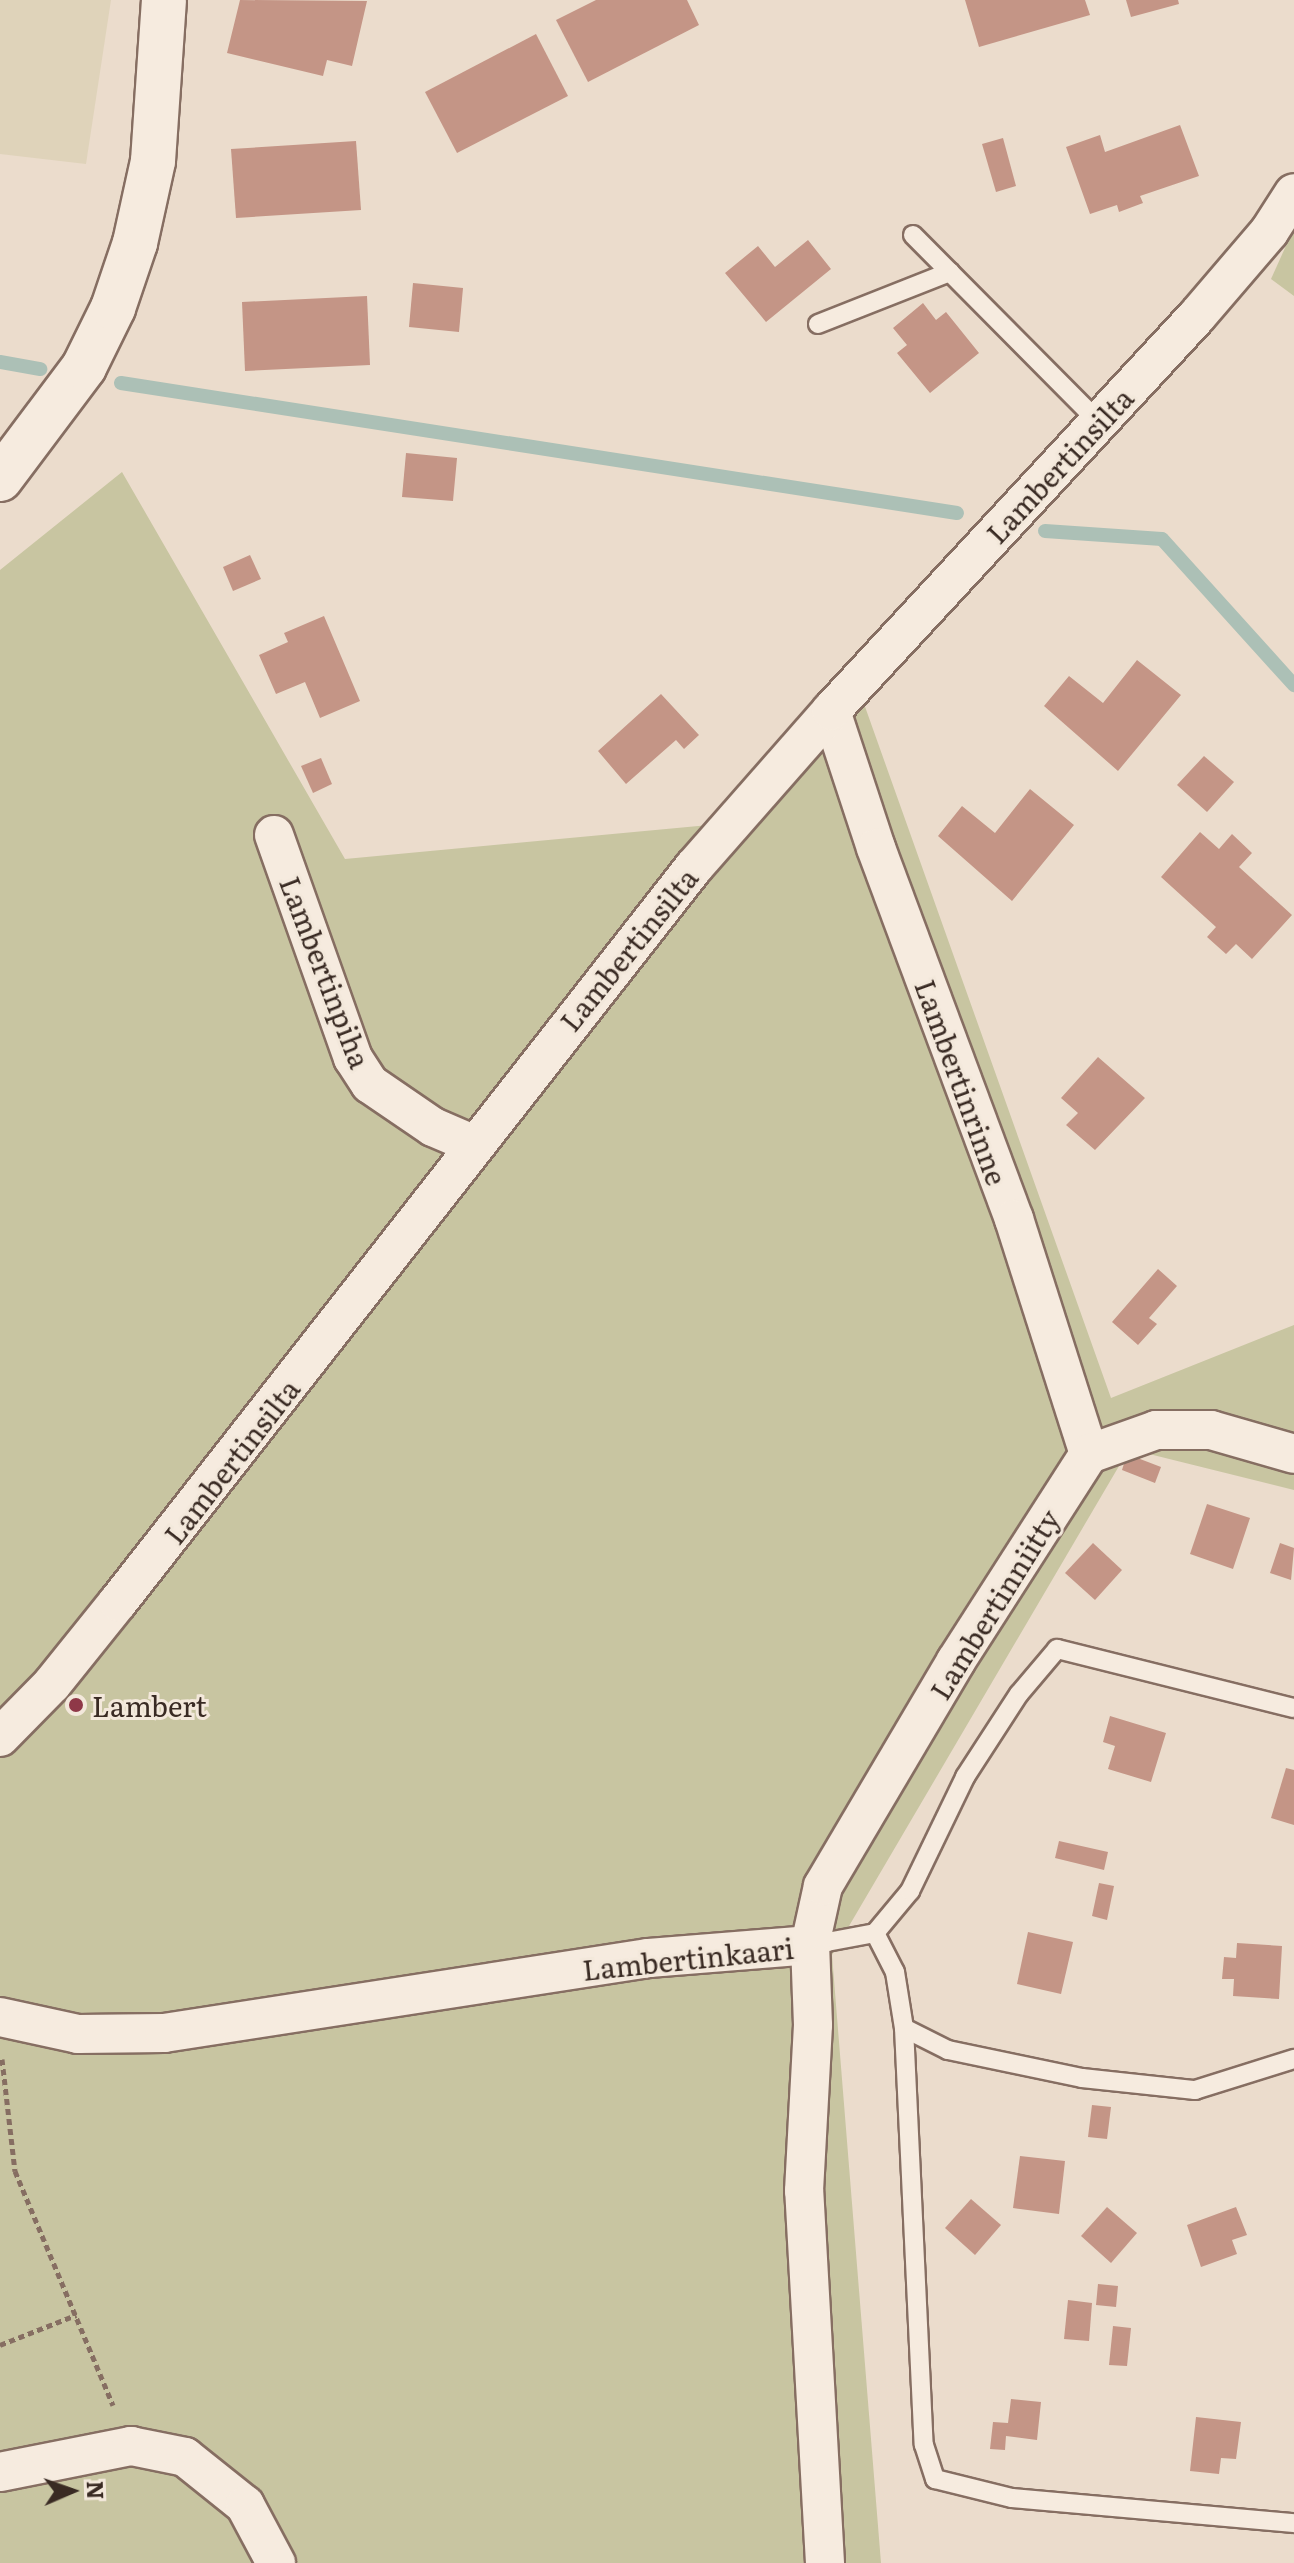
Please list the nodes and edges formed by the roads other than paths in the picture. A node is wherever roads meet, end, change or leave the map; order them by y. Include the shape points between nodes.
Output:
1 (164, 0) edge
2 (1294, 193) edge
3 (913, 235) dead end
4 (1282, 239) edge
5 (950, 272) junction
6 (818, 324) dead end
7 (1099, 422) junction
8 (0, 479) edge
9 (831, 711) junction
10 (274, 835) dead end
11 (475, 1145) junction
12 (1089, 1454) junction
13 (1294, 1454) edge
14 (1294, 1708) edge
15 (0, 1737) edge
16 (875, 1933) junction
17 (813, 1937) junction
18 (0, 2017) edge
19 (904, 2028) junction
20 (1294, 2059) edge
21 (0, 2472) edge
22 (1294, 2523) edge
23 (276, 2563) edge
24 (825, 2563) edge

1 - 8 street via 153,161 126,269 84,367
2 - 4 street, Lambertinsilta
3 - 5 lane
4 - 7 street, Lambertinsilta
5 - 6 lane
5 - 7 lane
7 - 9 street, Lambertinsilta
9 - 11 street, Lambertinsilta via 694,867
9 - 12 street, Lambertinrinne via 876,848 1014,1219
10 - 11 street, Lambertinpiha via 361,1071 401,1108
11 - 15 street, Lambertinsilta via 118,1602 52,1684
12 - 13 street via 1156,1430 1211,1430
12 - 17 street, Lambertinniitty via 956,1661 823,1886
14 - 16 lane via 1057,1649 1019,1694 965,1777 910,1891
16 - 17 lane via 827,1942
16 - 19 lane via 895,1972
17 - 18 street, Lambertinkaari via 164,2033 78,2034
17 - 24 street, Lambertinkaari via 804,2191
19 - 20 lane via 963,2053 1082,2078 1195,2090
19 - 22 lane via 924,2445 935,2479 1012,2498
21 - 23 street via 131,2446 185,2457 245,2505

